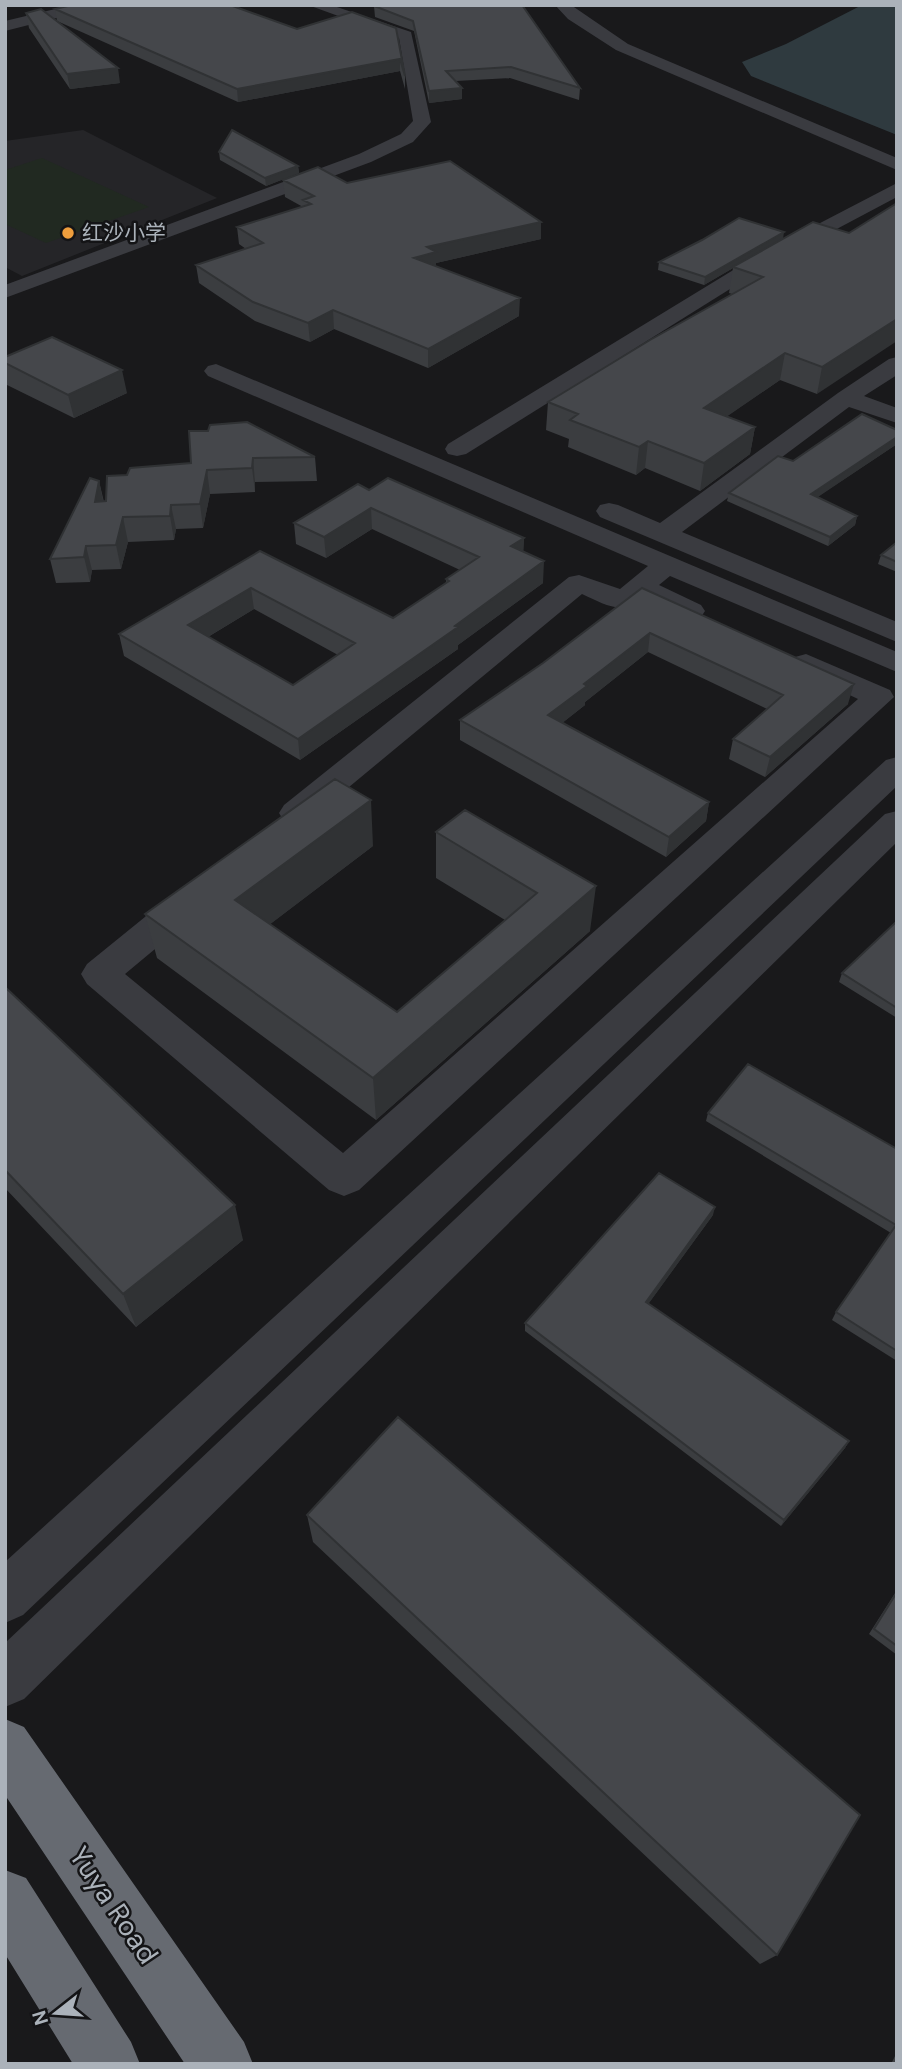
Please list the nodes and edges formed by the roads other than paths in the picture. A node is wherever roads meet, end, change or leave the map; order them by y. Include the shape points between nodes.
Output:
1 (91, 5) edge
2 (315, 5) edge
3 (562, 5) edge
4 (381, 12) edge
5 (357, 19) junction
6 (5, 26) edge
7 (897, 166) edge
8 (897, 188) edge
9 (9, 287) edge
10 (897, 365) edge
11 (846, 398) junction
12 (897, 416) edge
13 (457, 449) junction
14 (534, 481) dead end
15 (586, 502) dead end
16 (666, 548) junction
17 (638, 586) junction
18 (714, 621) edge
19 (897, 633) edge
20 (777, 650) edge
21 (897, 663) edge
22 (897, 767) edge
23 (897, 822) edge
24 (270, 835) edge
25 (217, 878) edge
26 (5, 1597) edge
27 (5, 1680) edge
28 (5, 1746) edge
29 (5, 1899) edge
30 (109, 2064) edge
31 (222, 2064) edge

1 - 6 street
2 - 5 street
3 - 7 street via 622,47
4 - 5 street
5 - 9 street via 406,36 422,122 407,138 365,158
8 - 13 street via 770,257
10 - 11 street
11 - 12 street
11 - 16 street
13 - 14 street
13 - 16 street via 241,358 216,371
15 - 16 street
16 - 17 street
16 - 19 street
16 - 21 street
17 - 18 street
17 - 24 street via 623,601 579,583
20 - 25 street via 879,697 344,1178 100,974
22 - 26 street
23 - 27 street
28 - 31 highway, Yuya Road
29 - 30 highway

